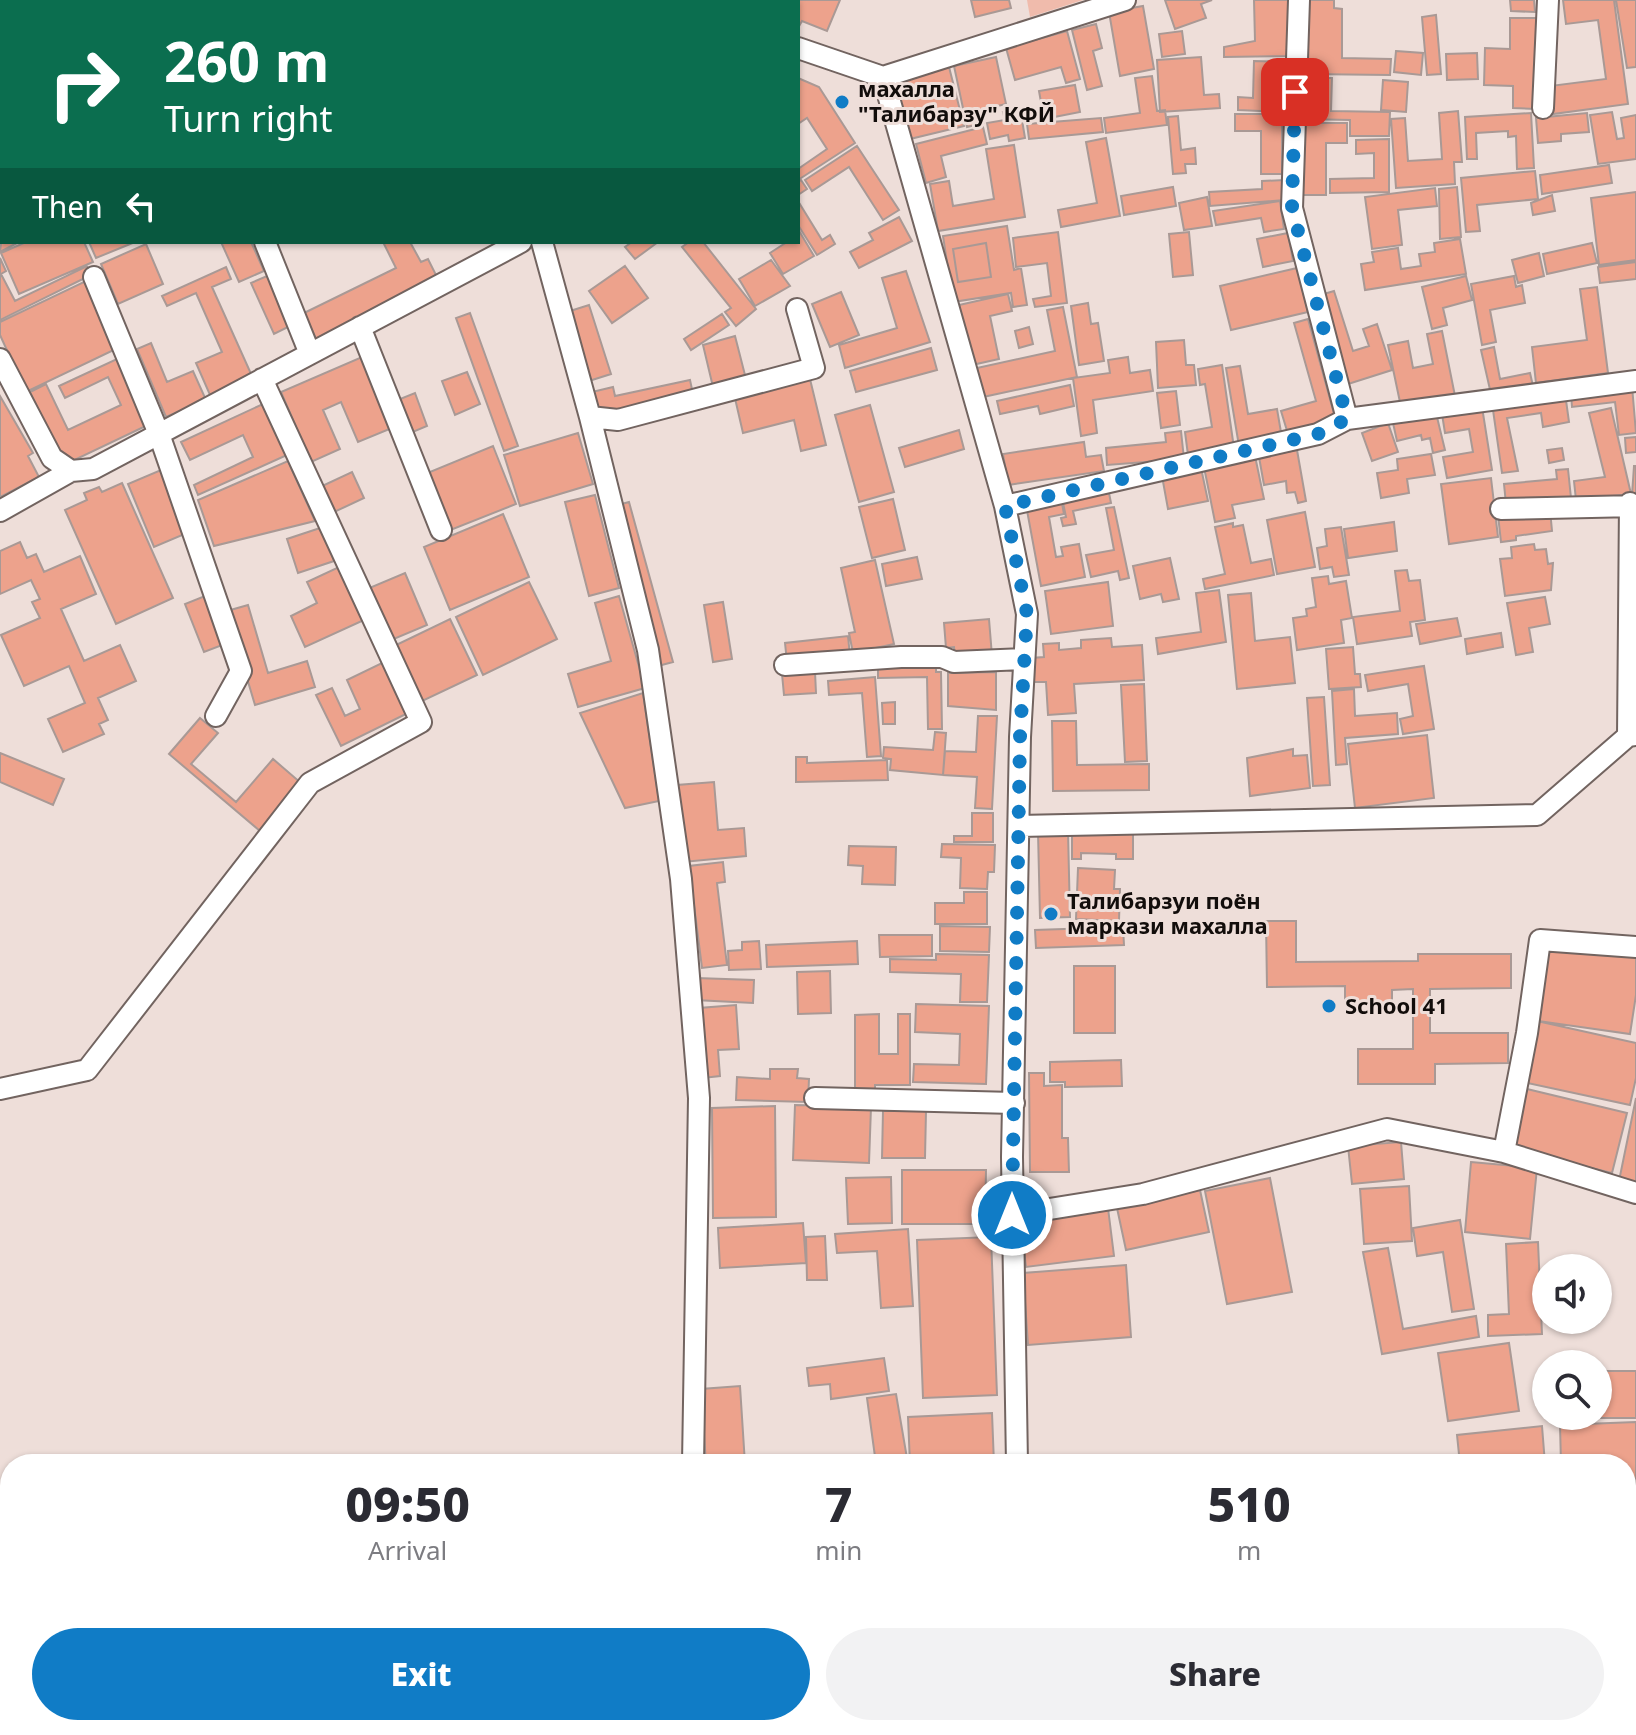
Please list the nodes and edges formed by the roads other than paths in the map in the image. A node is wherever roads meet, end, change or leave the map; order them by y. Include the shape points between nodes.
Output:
1 (1125, 0) edge
2 (1299, 0) edge
3 (1548, 0) edge
4 (800, 49) edge
5 (883, 77) junction
6 (1543, 108) dead end
7 (266, 244) edge
8 (517, 244) edge
9 (543, 244) edge
10 (94, 277) dead end
11 (797, 309) dead end
12 (360, 327) junction
13 (310, 354) junction
14 (0, 359) edge
15 (262, 379) junction
16 (1636, 381) edge
17 (590, 417) junction
18 (1347, 419) junction
19 (159, 434) junction
20 (71, 471) junction
21 (1633, 504) edge
22 (1005, 506) junction
23 (1501, 509) dead end
24 (0, 511) edge
25 (441, 530) dead end
26 (1022, 659) junction
27 (785, 665) dead end
28 (216, 716) dead end
29 (1632, 736) edge
30 (1019, 826) junction
31 (1636, 947) edge
32 (0, 1089) edge
33 (815, 1098) dead end
34 (1014, 1103) junction
35 (1504, 1152) junction
36 (1636, 1193) edge
37 (1012, 1215) junction
38 (693, 1454) edge
39 (1017, 1454) edge

1 - 5 street
2 - 18 street via 1292,208
3 - 6 street
4 - 5 street
5 - 22 street
7 - 13 street
8 - 12 street
9 - 17 street
10 - 19 street
11 - 17 street via 814,368 618,420
12 - 13 street
12 - 25 street
13 - 15 street
14 - 20 street via 52,458
15 - 19 street
15 - 32 street via 421,722 310,783 87,1070
16 - 18 street
17 - 38 street via 648,650 681,879 699,1098
18 - 22 street via 1318,434
19 - 20 street via 93,469
19 - 28 street via 241,671
20 - 24 street
21 - 23 street
21 - 29 street
22 - 26 street via 1027,614
26 - 27 street via 954,662 901,657
26 - 30 street
29 - 30 street via 1537,815
30 - 34 street
31 - 35 street via 1540,940
33 - 34 street
34 - 37 street
35 - 36 street
35 - 37 street via 1387,1129 1143,1194
37 - 39 street

